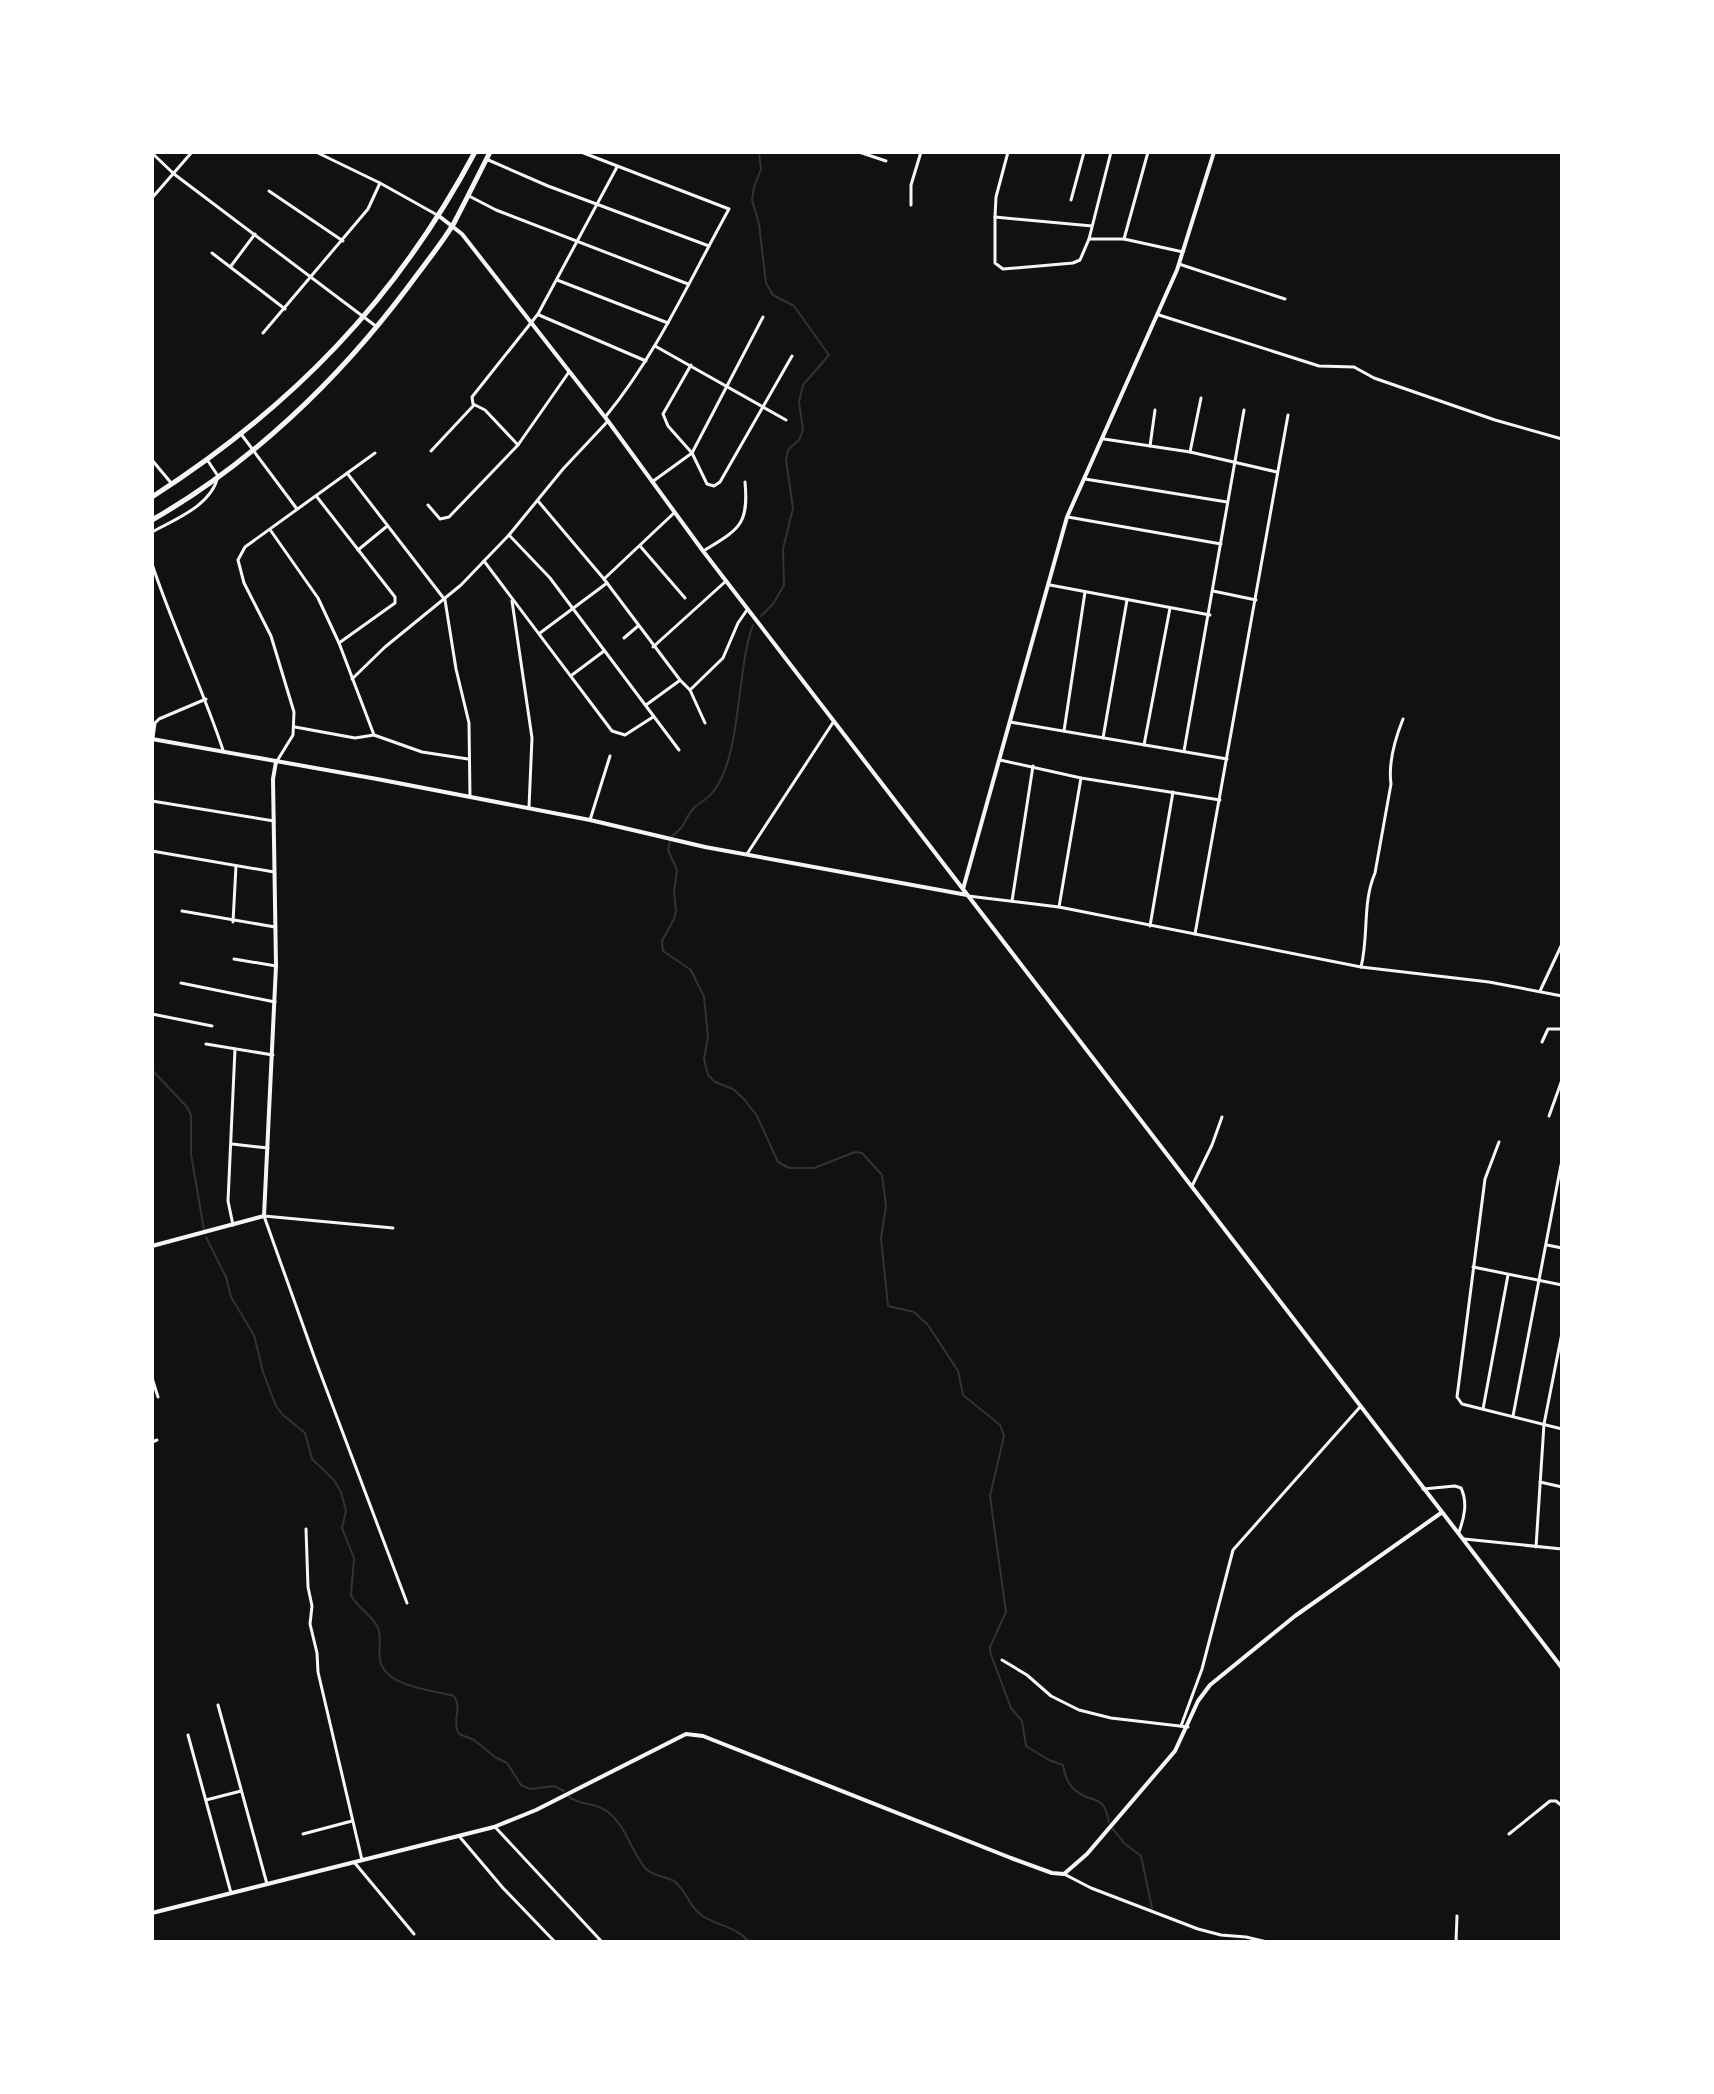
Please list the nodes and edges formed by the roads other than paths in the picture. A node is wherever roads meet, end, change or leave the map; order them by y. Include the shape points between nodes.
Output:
1 (192, 152) edge
2 (316, 152) edge
3 (475, 152) edge
4 (490, 152) edge
5 (581, 152) edge
6 (859, 152) edge
7 (921, 152) edge
8 (1008, 152) edge
9 (1084, 152) edge
10 (1111, 152) edge
11 (1148, 152) edge
12 (1214, 152) edge
13 (152, 153) edge
14 (486, 159) junction
15 (886, 161) dead end
16 (617, 167) junction
17 (174, 174) junction
18 (380, 183) junction
19 (269, 191) dead end
20 (467, 196) junction
21 (152, 198) edge
22 (1071, 200) dead end
23 (598, 204) junction
24 (911, 205) dead end
25 (439, 216) junction
26 (995, 217) junction
27 (453, 225) junction
28 (1092, 226) junction
29 (255, 234) junction
30 (1089, 239) junction
31 (1124, 239) junction
32 (343, 241) junction
33 (579, 243) junction
34 (709, 246) junction
35 (1184, 252) junction
36 (212, 253) dead end
37 (1179, 264) junction
38 (230, 267) junction
39 (313, 277) junction
40 (557, 280) junction
41 (688, 284) junction
42 (1285, 299) dead end
43 (285, 309) junction
44 (538, 314) junction
45 (1159, 315) junction
46 (364, 317) junction
47 (763, 317) dead end
48 (668, 323) junction
49 (531, 324) junction
50 (377, 327) junction
51 (263, 333) dead end
52 (655, 346) junction
53 (792, 356) dead end
54 (646, 361) junction
55 (691, 365) junction
56 (569, 371) junction
57 (727, 386) junction
58 (1201, 398) dead end
59 (474, 405) junction
60 (763, 406) junction
61 (1155, 410) dead end
62 (1244, 410) dead end
63 (1288, 415) dead end
64 (607, 419) junction
65 (786, 420) dead end
66 (241, 434) junction
67 (1102, 438) junction
68 (1562, 439) edge
69 (518, 445) junction
70 (1150, 446) junction
71 (253, 449) junction
72 (431, 451) dead end
73 (1190, 452) junction
74 (375, 453) dead end
75 (692, 453) junction
76 (207, 459) junction
77 (152, 460) edge
78 (1235, 462) junction
79 (1277, 472) junction
80 (347, 473) junction
81 (218, 476) junction
82 (1085, 479) junction
83 (652, 482) junction
84 (745, 482) dead end
85 (172, 484) junction
86 (152, 497) edge
87 (317, 497) junction
88 (538, 501) junction
89 (1229, 502) junction
90 (428, 505) dead end
91 (297, 509) junction
92 (674, 513) junction
93 (1067, 517) junction
94 (152, 520) edge
95 (387, 527) junction
96 (270, 530) junction
97 (152, 532) edge
98 (509, 535) junction
99 (1221, 544) junction
100 (640, 546) junction
101 (358, 550) junction
102 (703, 551) junction
103 (484, 561) junction
104 (152, 564) edge
105 (605, 581) junction
106 (726, 581) junction
107 (1050, 585) junction
108 (1213, 591) junction
109 (1085, 592) junction
110 (511, 597) junction
111 (685, 598) dead end
112 (1127, 599) junction
113 (445, 600) junction
114 (1256, 600) junction
115 (573, 608) junction
116 (1170, 608) junction
117 (748, 609) junction
118 (1210, 615) junction
119 (638, 626) junction
120 (540, 633) junction
121 (624, 638) dead end
122 (339, 643) junction
123 (653, 647) junction
124 (604, 650) junction
125 (572, 675) junction
126 (352, 679) junction
127 (680, 680) junction
128 (690, 690) junction
129 (206, 699) junction
130 (646, 705) junction
131 (654, 717) junction
132 (1403, 719) dead end
133 (834, 721) junction
134 (1010, 722) junction
135 (705, 723) dead end
136 (295, 727) junction
137 (1064, 731) junction
138 (374, 735) junction
139 (1103, 738) junction
140 (152, 740) edge
141 (1144, 745) junction
142 (223, 750) junction
143 (679, 750) dead end
144 (1184, 751) junction
145 (610, 756) dead end
146 (468, 759) junction
147 (1227, 759) junction
148 (1000, 760) junction
149 (276, 762) junction
150 (1033, 766) junction
151 (1081, 778) junction
152 (1173, 792) junction
153 (470, 797) junction
154 (1220, 800) junction
155 (152, 801) edge
156 (529, 808) junction
157 (590, 820) junction
158 (274, 821) junction
159 (152, 851) edge
160 (747, 854) junction
161 (236, 866) junction
162 (275, 872) junction
163 (963, 889) junction
164 (968, 896) junction
165 (1012, 901) junction
166 (1059, 907) junction
167 (182, 911) dead end
168 (233, 922) junction
169 (1150, 926) junction
170 (275, 927) junction
171 (1195, 934) junction
172 (1562, 944) edge
173 (234, 959) dead end
174 (276, 966) junction
175 (1361, 967) junction
176 (181, 983) dead end
177 (1540, 991) junction
178 (1562, 996) edge
179 (275, 1002) junction
180 (152, 1014) edge
181 (212, 1026) dead end
182 (1562, 1029) edge
183 (1542, 1042) dead end
184 (206, 1044) dead end
185 (235, 1049) junction
186 (273, 1055) junction
187 (1562, 1080) edge
188 (1549, 1116) dead end
189 (1222, 1117) dead end
190 (1499, 1142) dead end
191 (230, 1144) junction
192 (268, 1148) junction
193 (1561, 1165) edge
194 (1192, 1186) junction
195 (264, 1216) junction
196 (234, 1225) junction
197 (393, 1228) dead end
198 (1547, 1245) junction
199 (152, 1246) edge
200 (1562, 1248) edge
201 (1473, 1267) junction
202 (1508, 1275) junction
203 (1540, 1282) junction
204 (1562, 1285) edge
205 (1562, 1333) edge
206 (152, 1378) edge
207 (158, 1397) dead end
208 (1360, 1407) junction
209 (1483, 1409) junction
210 (1513, 1416) junction
211 (1544, 1424) junction
212 (1562, 1429) edge
213 (1540, 1482) junction
214 (1562, 1487) edge
215 (1423, 1489) junction
216 (1441, 1513) junction
217 (306, 1529) dead end
218 (1459, 1537) junction
219 (1536, 1547) junction
220 (1562, 1549) edge
221 (407, 1603) dead end
222 (1002, 1660) dead end
223 (1562, 1668) edge
224 (218, 1705) dead end
225 (1181, 1726) junction
226 (1188, 1727) junction
227 (188, 1735) dead end
228 (242, 1790) junction
229 (206, 1800) junction
230 (1562, 1806) edge
231 (352, 1821) junction
232 (494, 1827) junction
233 (303, 1834) dead end
234 (1509, 1834) dead end
235 (459, 1836) junction
236 (362, 1860) junction
237 (354, 1862) junction
238 (1064, 1874) junction
239 (267, 1884) junction
240 (231, 1893) junction
241 (152, 1913) edge
242 (1457, 1916) dead end
243 (414, 1934) dead end
244 (555, 1942) edge
245 (602, 1942) edge
246 (1267, 1942) edge
247 (1456, 1942) edge

1 - 17 street
2 - 18 street
3 - 25 highway
4 - 14 highway
5 - 16 street
6 - 15 street
7 - 24 street
8 - 26 street
9 - 22 street
10 - 28 street
11 - 31 street
12 - 35 street
13 - 17 street
14 - 20 highway
14 - 23 street
16 - 23 street
16 - 34 street via 729,209
17 - 21 street
17 - 29 street
18 - 25 street
18 - 32 street
19 - 32 street
20 - 27 highway
20 - 33 street
23 - 33 street
23 - 34 street
25 - 27 street
25 - 46 highway
26 - 28 street
26 - 30 street via 994,255 1003,269 1077,262
27 - 49 street
27 - 50 highway
28 - 30 street
29 - 38 street
29 - 39 street
30 - 31 street
31 - 35 street
32 - 39 street
33 - 40 street
33 - 41 street
34 - 41 street
35 - 37 street
36 - 38 street
37 - 42 street
37 - 45 street
38 - 43 street
39 - 43 street
39 - 46 street
40 - 44 street
40 - 48 street
41 - 48 street
43 - 51 street
44 - 49 street
44 - 54 street
45 - 67 street
45 - 68 street via 1319,366 1358,368 1374,378
46 - 50 street
46 - 66 highway via 323,362
47 - 57 street
48 - 52 street
49 - 56 street
49 - 59 street via 472,397
50 - 71 highway via 335,374
52 - 54 street
52 - 55 street
53 - 60 street
54 - 64 street
55 - 57 street
55 - 75 street via 663,414
56 - 64 street
56 - 69 street
57 - 60 street
57 - 75 street
58 - 73 street
59 - 69 street
59 - 72 street
60 - 65 street
60 - 75 street via 717,485 707,484
61 - 70 street
62 - 78 street
63 - 79 street
64 - 83 street
64 - 88 street
66 - 71 street
66 - 76 highway
67 - 70 street
67 - 82 street
69 - 90 street via 449,517 440,519
70 - 73 street
71 - 81 highway
71 - 91 street
73 - 78 street
74 - 80 street
75 - 83 street
76 - 81 street
76 - 85 highway
77 - 85 street
78 - 79 street
78 - 89 street
79 - 114 street
80 - 87 street
80 - 95 street
81 - 94 highway
81 - 97 street via 205,499
82 - 89 street
82 - 93 street
83 - 92 street
84 - 102 street via 742,523
85 - 86 highway
87 - 91 street
87 - 101 street
88 - 98 street
88 - 105 street
89 - 99 street
91 - 96 street
92 - 100 street
92 - 102 street
93 - 99 street
93 - 107 street
95 - 101 street
95 - 113 street
96 - 122 street via 314,590
96 - 136 street via 245,547 238,567 271,636
98 - 103 street
98 - 115 street
99 - 108 street
100 - 105 street
100 - 111 street
101 - 122 street via 395,603
102 - 106 street
103 - 110 street
103 - 113 street
104 - 129 street
105 - 115 street
105 - 119 street
106 - 117 street
106 - 123 street
107 - 109 street
107 - 134 street
108 - 114 street
108 - 118 street
109 - 112 street
109 - 137 street
110 - 120 street
110 - 156 street via 532,738
112 - 116 street
112 - 139 street
113 - 126 street
113 - 146 street via 469,723
114 - 147 street
115 - 120 street
115 - 124 street
116 - 118 street
116 - 141 street
117 - 128 street via 723,658
117 - 133 street
118 - 144 street
119 - 121 street
119 - 123 street
120 - 125 street
122 - 126 street
123 - 127 street
124 - 125 street
124 - 130 street
125 - 131 street via 621,736
126 - 138 street
127 - 128 street
127 - 130 street
128 - 135 street
129 - 140 street via 156,721
129 - 142 street
130 - 131 street
131 - 143 street
132 - 175 street via 1395,740
133 - 160 street
133 - 163 street
134 - 137 street
134 - 148 street
136 - 138 street via 355,738
136 - 149 street
137 - 139 street
138 - 146 street via 422,752
139 - 141 street
140 - 142 street
141 - 144 street
142 - 149 street
144 - 147 street
145 - 157 street
146 - 153 street
147 - 154 street
148 - 150 street
148 - 163 street
149 - 153 street
149 - 158 street
150 - 151 street
150 - 165 street
151 - 152 street
151 - 166 street
152 - 154 street
152 - 169 street
153 - 156 street
154 - 171 street
155 - 158 street
156 - 157 street
157 - 160 street
158 - 162 street
159 - 161 street
160 - 164 street
161 - 162 street
161 - 168 street
162 - 170 street
163 - 164 street
164 - 165 street
164 - 194 street
165 - 166 street
166 - 169 street
167 - 168 street
168 - 170 street
169 - 171 street
170 - 174 street
171 - 175 street
172 - 177 street
173 - 174 street
174 - 179 street
175 - 177 street
176 - 179 street
177 - 178 street
179 - 186 street
180 - 181 street
182 - 183 street via 1548,1029
184 - 185 street
185 - 186 street
185 - 191 street
186 - 192 street
187 - 188 street
189 - 194 street
190 - 201 street via 1485,1179
191 - 192 street
191 - 196 street via 228,1201
192 - 195 street
193 - 198 street
194 - 208 street
195 - 196 street
195 - 197 street
195 - 221 street
196 - 199 street
198 - 200 street
198 - 203 street
201 - 202 street
201 - 209 street via 1457,1397 1462,1404
202 - 203 street
202 - 209 street
203 - 204 street
203 - 210 street
205 - 211 street
206 - 207 street
208 - 215 street
208 - 225 street via 1233,1550
209 - 210 street
210 - 211 street
211 - 212 street
211 - 213 street
213 - 214 street
213 - 219 street
215 - 216 street
215 - 218 street via 1461,1488 1465,1498
216 - 218 street
216 - 226 street via 1295,1616 1216,1680 1204,1692
217 - 231 street via 310,1624
218 - 219 street
218 - 223 street
219 - 220 street
222 - 225 street via 1079,1710
224 - 228 street
225 - 226 street
226 - 238 street via 1166,1763
227 - 229 street
228 - 229 street
228 - 239 street
229 - 240 street
230 - 234 street via 1550,1801
231 - 233 street
231 - 236 street
232 - 235 street
232 - 238 street via 672,1739 694,1734
232 - 245 street
235 - 236 street
235 - 244 street
236 - 237 street
237 - 239 street
237 - 243 street
238 - 246 street via 1198,1929
239 - 240 street
240 - 241 street
242 - 247 street

